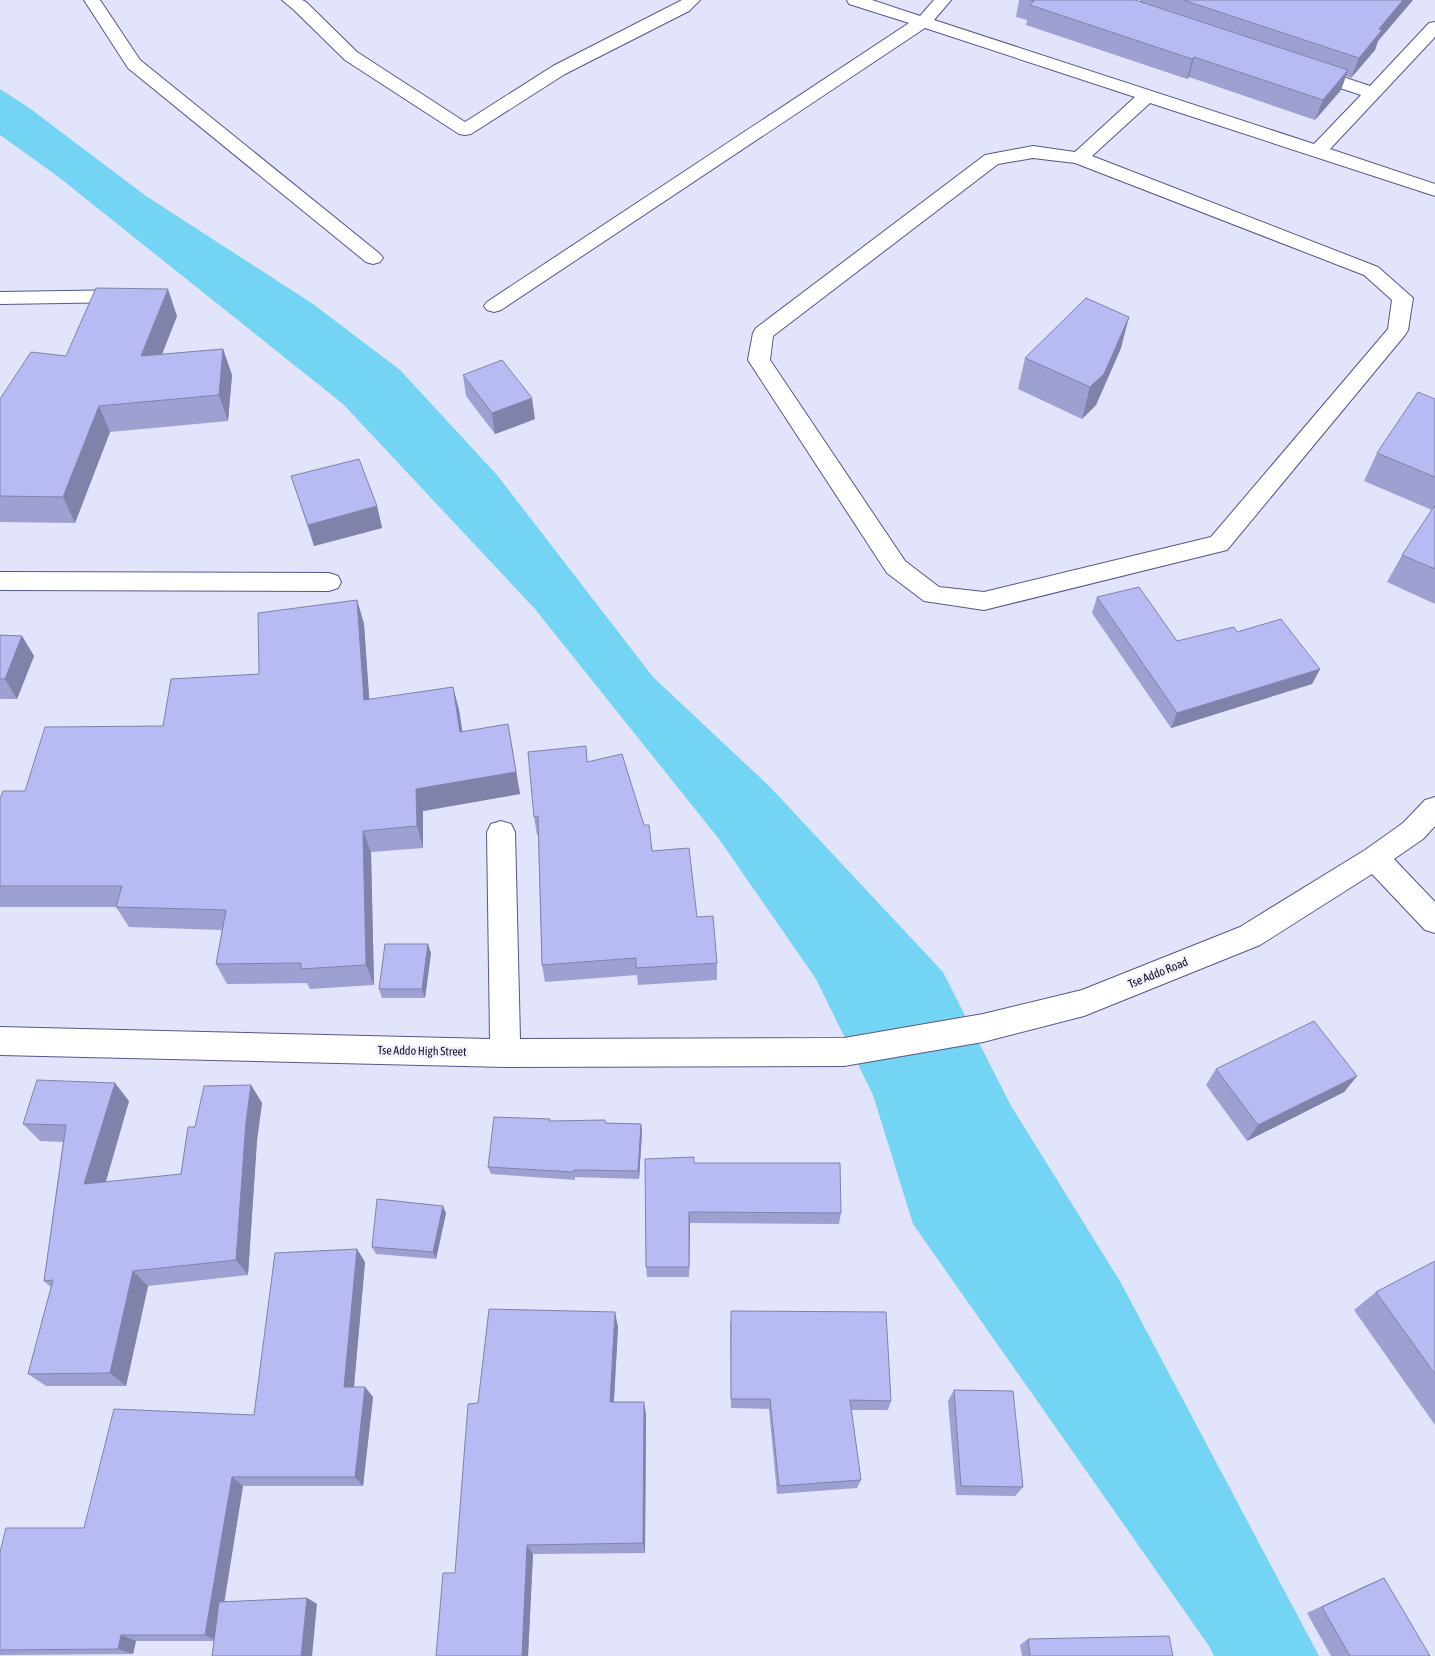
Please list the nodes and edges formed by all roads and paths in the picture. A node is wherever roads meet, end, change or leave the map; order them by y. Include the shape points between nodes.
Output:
1 (92, 0) edge
2 (692, 0) edge
3 (855, 0) edge
4 (944, 0) edge
5 (300, 2) edge
6 (923, 22) junction
7 (1435, 27) edge
8 (1291, 66) edge
9 (1374, 92) junction
10 (1148, 95) junction
11 (1317, 152) junction
12 (1079, 158) junction
13 (1435, 190) edge
14 (373, 258) dead end
15 (136, 296) edge
16 (0, 298) edge
17 (494, 306) dead end
18 (0, 581) edge
19 (329, 582) dead end
20 (1435, 808) edge
21 (501, 832) dead end
22 (1375, 858) junction
23 (1435, 921) edge
24 (0, 1041) edge
25 (844, 1052) joint
26 (505, 1053) junction

1 - 14 street via 134,64
2 - 5 street via 559,70 465,130 351,56
3 - 6 street
4 - 6 street
6 - 10 street
6 - 17 street
7 - 9 street
8 - 9 street
9 - 11 street
10 - 11 street
10 - 12 street
11 - 13 street
12 - 12 street via 1033,152 992,159 763,333 759,360 896,567 933,595 984,601 1219,544 1398,330 1403,298 1371,271
15 - 16 street
18 - 19 street
20 - 22 street, Tse Addo Road via 1413,831
21 - 26 street
22 - 23 street
22 - 25 street, Tse Addo Road via 1250,936 1084,1003 983,1028
24 - 26 street, Tse Addo High Street
25 - 26 street, Tse Addo High Street

